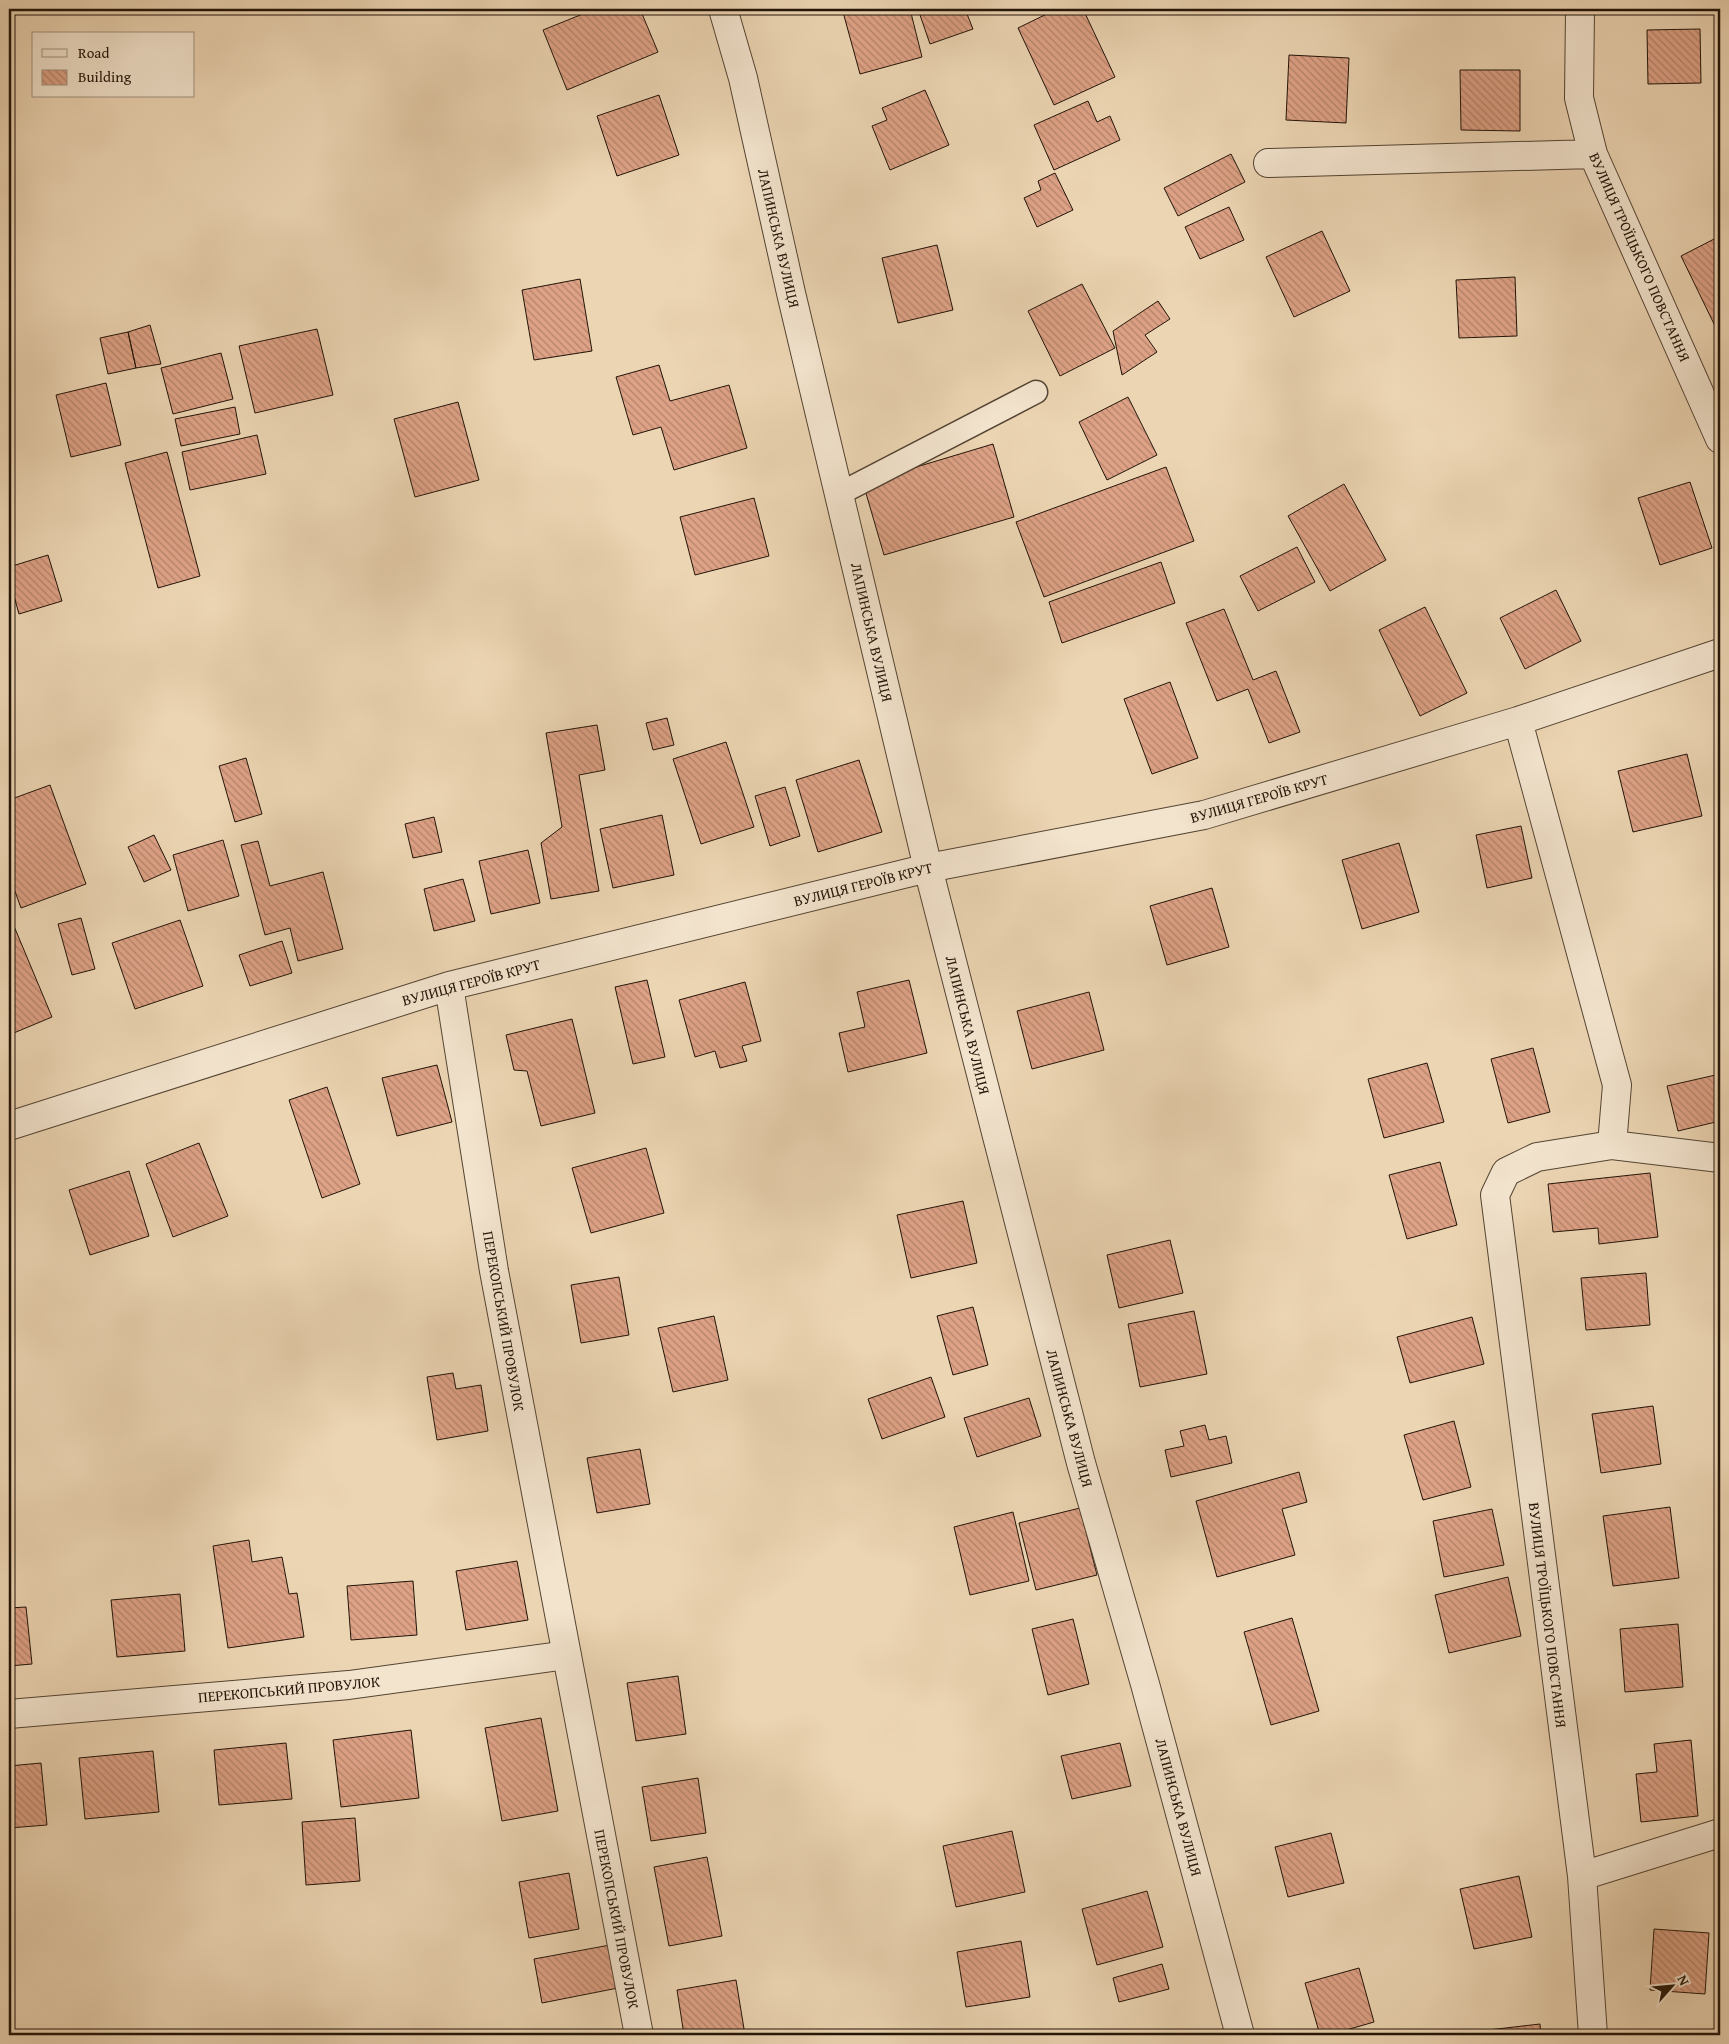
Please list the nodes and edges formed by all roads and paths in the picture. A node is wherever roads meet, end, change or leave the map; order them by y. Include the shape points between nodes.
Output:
1 (723, 9) edge
2 (1580, 9) edge
3 (1593, 154) junction
4 (1268, 164) dead end
5 (1036, 392) dead end
6 (1720, 440) edge
7 (839, 494) junction
8 (1720, 654) edge
9 (1518, 721) junction
10 (928, 868) junction
11 (449, 986) junction
12 (9, 1126) edge
13 (1612, 1145) junction
14 (1720, 1158) edge
15 (567, 1655) junction
16 (9, 1714) edge
17 (1720, 1833) edge
18 (1582, 1876) junction
19 (639, 2035) edge
20 (1240, 2035) edge
21 (1593, 2035) edge

1 - 7 street, ЛАПИНСЬКА ВУЛИЦЯ via 743,78
2 - 3 street, ВУЛИЦЯ ТРОЇЦЬКОГО ПОВСТАННЯ via 1580,98
3 - 4 street
3 - 6 street, ВУЛИЦЯ ТРОЇЦЬКОГО ПОВСТАННЯ
5 - 7 lane
7 - 10 street, ЛАПИНСЬКА ВУЛИЦЯ
8 - 9 street, ВУЛИЦЯ ГЕРОЇВ КРУТ
9 - 10 street, ВУЛИЦЯ ГЕРОЇВ КРУТ via 1204,815
9 - 13 street via 1617,1085
10 - 11 street, ВУЛИЦЯ ГЕРОЇВ КРУТ
10 - 20 street, ЛАПИНСЬКА ВУЛИЦЯ via 1081,1463 1148,1693
11 - 12 street, ВУЛИЦЯ ГЕРОЇВ КРУТ
11 - 15 street, ПЕРЕКОПСЬКИЙ ПРОВУЛОК via 494,1271
13 - 14 street
13 - 18 street, ВУЛИЦЯ ТРОЇЦЬКОГО ПОВСТАННЯ via 1537,1157 1506,1172 1495,1195
15 - 16 street, ПЕРЕКОПСЬКИЙ ПРОВУЛОК via 349,1685
15 - 19 street, ПЕРЕКОПСЬКИЙ ПРОВУЛОК
17 - 18 street
18 - 21 street, ВУЛИЦЯ ТРОЇЦЬКОГО ПОВСТАННЯ

